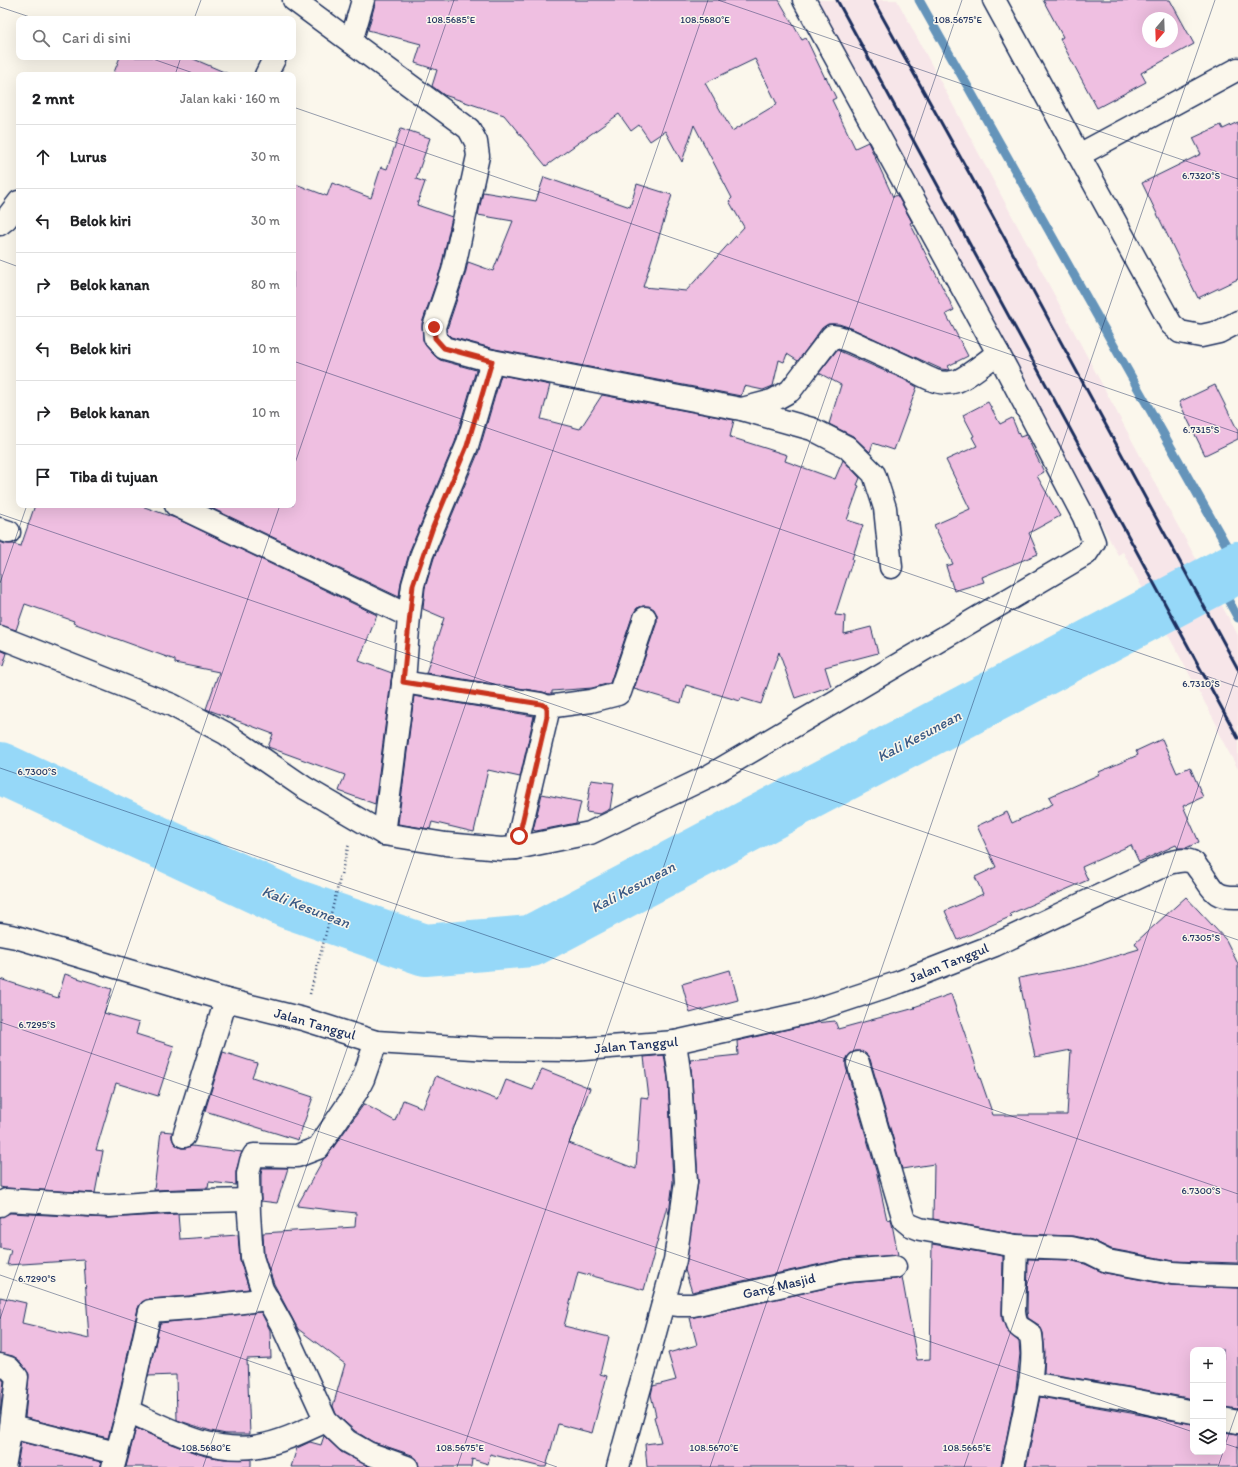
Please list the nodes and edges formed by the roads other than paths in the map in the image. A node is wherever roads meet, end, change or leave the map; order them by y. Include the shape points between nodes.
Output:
1 (363, 0) edge
2 (804, 0) edge
3 (994, 0) edge
4 (296, 9) edge
5 (351, 42) junction
6 (274, 60) edge
7 (1238, 69) edge
8 (268, 72) edge
9 (1079, 155) junction
10 (16, 206) edge
11 (0, 224) edge
12 (1238, 322) edge
13 (998, 353) junction
14 (492, 361) junction
15 (741, 409) junction
16 (182, 508) edge
17 (891, 567) dead end
18 (409, 616) junction
19 (645, 618) dead end
20 (0, 637) edge
21 (403, 682) junction
22 (547, 707) junction
23 (384, 834) junction
24 (516, 848) junction
25 (1238, 897) edge
26 (0, 934) edge
27 (226, 1000) junction
28 (376, 1042) junction
29 (675, 1042) junction
30 (858, 1063) dead end
31 (184, 1136) dead end
32 (249, 1200) junction
33 (0, 1205) edge
34 (1016, 1246) junction
35 (895, 1267) dead end
36 (1238, 1276) edge
37 (268, 1299) junction
38 (663, 1303) junction
39 (0, 1365) edge
40 (1030, 1383) junction
41 (128, 1411) junction
42 (1190, 1411) edge
43 (1226, 1420) edge
44 (326, 1422) junction
45 (1238, 1422) edge
46 (11, 1427) junction
47 (114, 1460) edge
48 (613, 1466) edge
49 (4, 1467) edge
50 (407, 1467) edge
51 (1013, 1467) edge

1 - 5 street
2 - 13 street
3 - 9 street
4 - 5 street
5 - 14 street via 469,129 476,142 478,156 453,271 434,327 435,338 444,348
6 - 8 street
7 - 9 street
9 - 12 street via 1172,324 1180,332 1201,336 1219,332
10 - 11 street
13 - 15 street via 959,380 949,383 938,382 849,340 832,336 790,391 772,401
13 - 24 street via 1084,517 1094,542 1086,554 709,776 590,833
14 - 15 street
14 - 18 street via 467,446 422,554 413,585
15 - 17 street via 812,429 847,447 874,474 885,508
16 - 18 street
18 - 21 street
19 - 22 street via 618,694 591,701
20 - 23 street via 172,705 225,733 305,788
21 - 22 street
21 - 23 street
22 - 24 street
23 - 24 street via 446,844
25 - 29 street, Jalan Tanggul via 1222,896 1212,890 1194,863 1183,860 1169,863 995,944 900,982 808,1012
26 - 27 street, Jalan Tanggul
27 - 28 street, Jalan Tanggul via 303,1019
27 - 31 street
28 - 29 street, Jalan Tanggul via 490,1049 571,1050
28 - 32 street via 364,1079 318,1148 297,1156 254,1155 248,1174
29 - 38 street via 680,1078 686,1182 674,1260
30 - 34 street via 904,1220 920,1229
32 - 33 street via 108,1206 6,1200
32 - 37 street via 252,1257 262,1289
34 - 36 street via 1071,1248 1089,1252 1107,1261 1172,1272
34 - 40 street via 1014,1312 1019,1328 1031,1336 1033,1365
35 - 38 street, Gang Masjid via 839,1273 694,1305
37 - 41 street via 150,1311
37 - 44 street
38 - 48 street
39 - 46 street via 9,1368 17,1377
40 - 42 street
40 - 51 street
41 - 44 street via 204,1444 231,1448 259,1446 279,1441
41 - 47 street
43 - 45 street
44 - 50 street via 347,1441 368,1453
46 - 47 street
46 - 49 street

